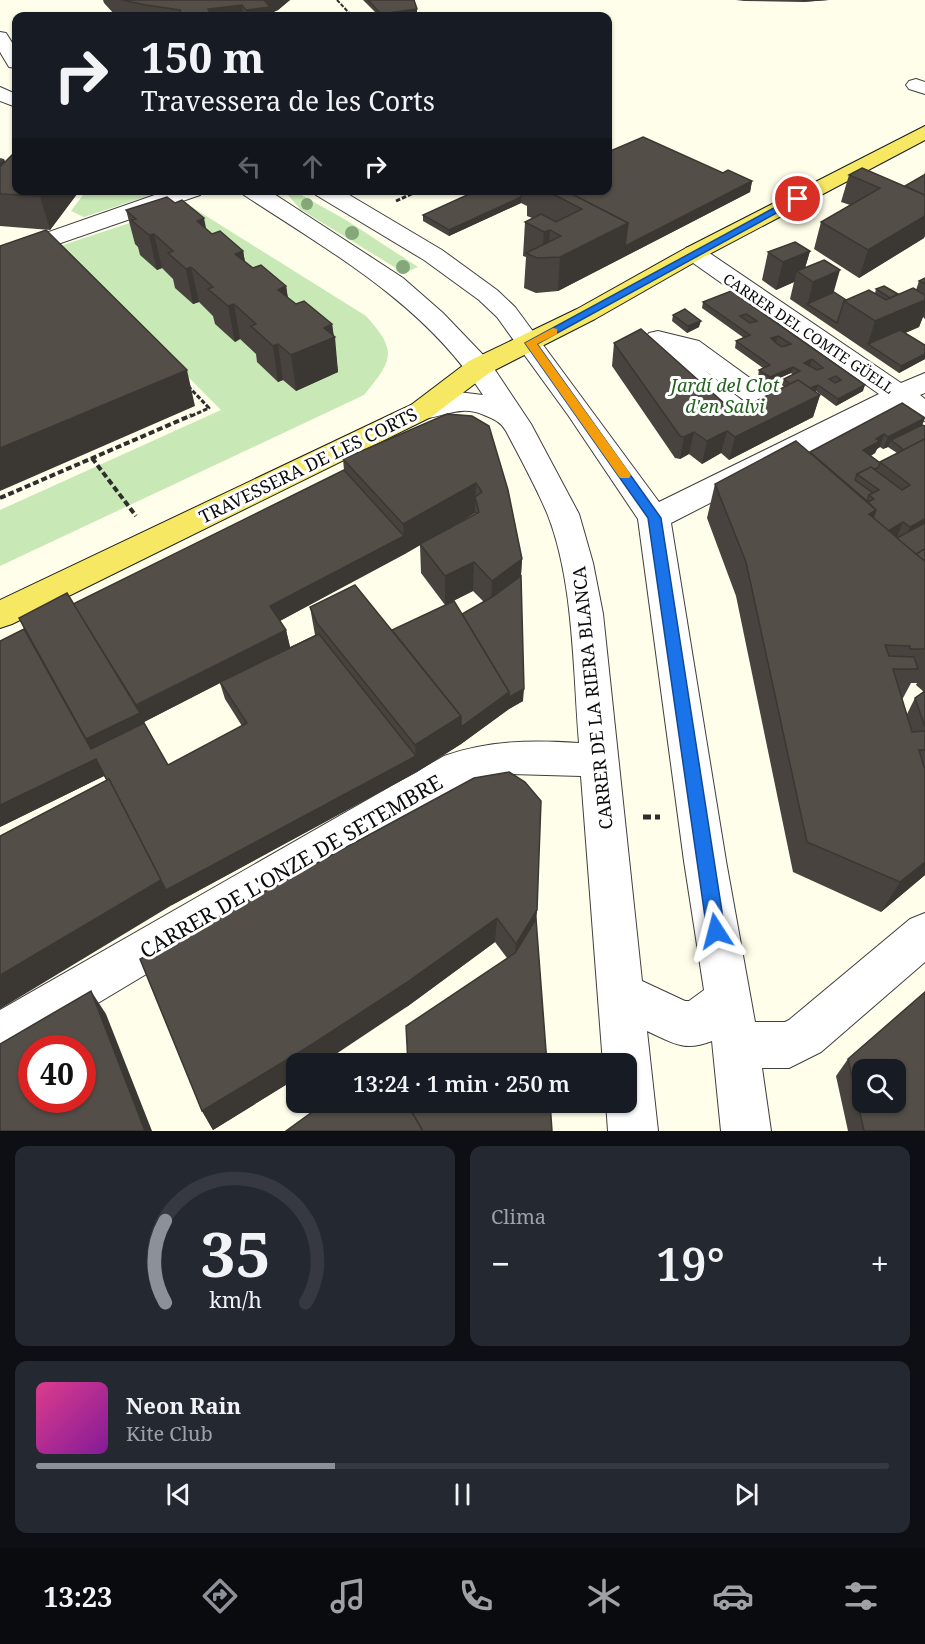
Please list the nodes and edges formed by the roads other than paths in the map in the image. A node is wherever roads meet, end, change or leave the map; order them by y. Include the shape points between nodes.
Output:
1 (0, 37) edge
2 (12, 56) edge
3 (925, 132) edge
4 (178, 195) edge
5 (260, 195) edge
6 (332, 195) edge
7 (694, 254) junction
8 (0, 257) edge
9 (531, 343) junction
10 (479, 368) junction
11 (913, 389) edge
12 (421, 411) junction
13 (925, 412) edge
14 (511, 416) junction
15 (654, 518) junction
16 (0, 615) edge
17 (601, 761) junction
18 (925, 934) edge
19 (621, 995) junction
20 (731, 1023) junction
21 (0, 1036) edge
22 (626, 1053) edge
23 (631, 1113) edge
24 (633, 1131) edge
25 (746, 1131) edge

1 - 2 street
3 - 7 main road, TRAVESSERA DE LES CORTS
4 - 8 street
5 - 10 street, CARRER DE LA RIERA BLANCA via 394,283 434,318
6 - 9 street via 433,255 488,295
7 - 9 main road, TRAVESSERA DE LES CORTS
7 - 11 street, CARRER DEL COMTE GÜELL
9 - 10 main road, TRAVESSERA DE LES CORTS
9 - 15 street
10 - 12 main road, TRAVESSERA DE LES CORTS
10 - 14 street, CARRER DE LA RIERA BLANCA
11 - 13 street, CARRER DEL COMTE GÜELL
11 - 15 street
12 - 14 street via 471,399
12 - 16 main road, TRAVESSERA DE LES CORTS
14 - 17 street, CARRER DE LA RIERA BLANCA via 563,514 577,563
15 - 20 street
17 - 19 street, CARRER DE LA RIERA BLANCA
17 - 21 street, CARRER DE L'ONZE DE SETEMBRE via 504,757 458,768
18 - 20 street via 805,1036 789,1045
19 - 20 street via 684,1024
19 - 22 street, CARRER DE LA RIERA BLANCA
20 - 25 street
23 - 24 street

